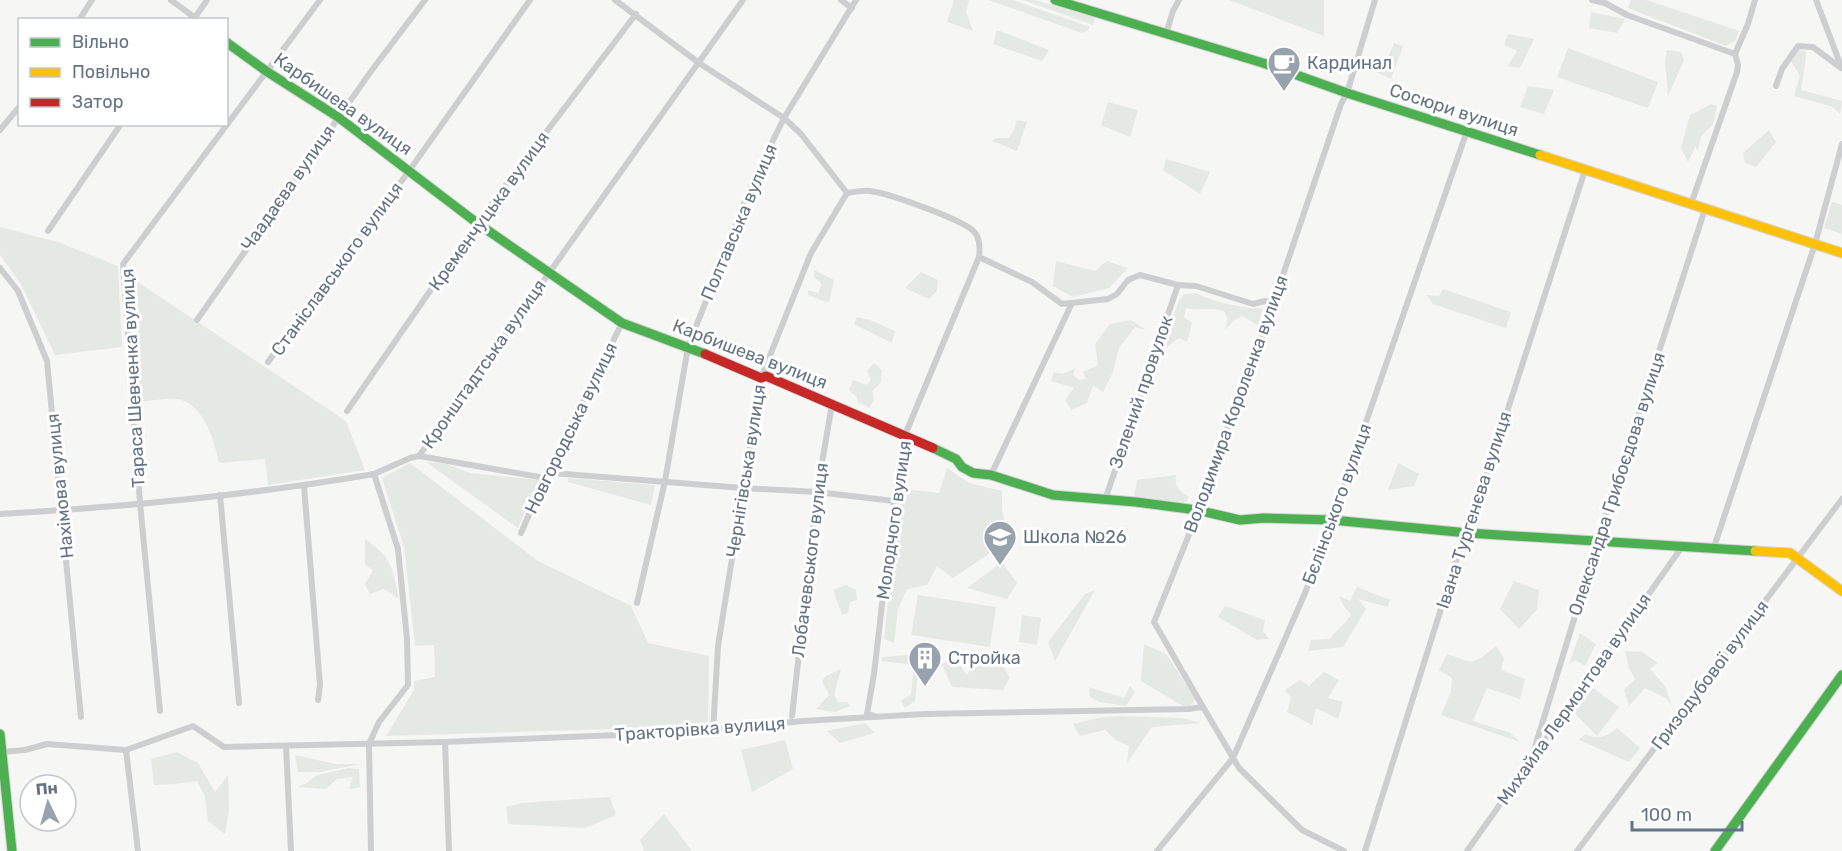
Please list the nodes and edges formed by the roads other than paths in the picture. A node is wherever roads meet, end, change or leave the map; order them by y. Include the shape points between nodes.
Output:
1 (92, 0) edge
2 (171, 0) edge
3 (207, 0) edge
4 (320, 0) edge
5 (425, 0) edge
6 (530, 0) edge
7 (615, 0) edge
8 (743, 0) edge
9 (841, 0) edge
10 (856, 0) edge
11 (1055, 0) edge
12 (1179, 0) edge
13 (1375, 0) edge
14 (1592, 0) edge
15 (1755, 0) edge
16 (1815, 0) edge
17 (852, 8) junction
18 (636, 14) junction
19 (80, 18) edge
20 (194, 18) edge
21 (196, 18) edge
22 (1166, 35) junction
23 (228, 43) edge
24 (1735, 54) junction
25 (699, 63) junction
26 (1842, 69) edge
27 (266, 71) junction
28 (1776, 86) dead end
29 (1347, 93) junction
30 (18, 108) edge
31 (338, 117) junction
32 (784, 118) junction
33 (228, 122) edge
34 (120, 126) edge
35 (225, 126) edge
36 (0, 130) edge
37 (1467, 131) junction
38 (1842, 144) edge
39 (1841, 154) edge
40 (1585, 170) junction
41 (409, 171) junction
42 (847, 193) junction
43 (1691, 204) junction
44 (1705, 209) junction
45 (477, 224) junction
46 (48, 231) dead end
47 (1815, 244) junction
48 (1842, 253) edge
49 (979, 257) junction
50 (0, 268) edge
51 (548, 274) junction
52 (1178, 285) junction
53 (1274, 302) junction
54 (1072, 303) junction
55 (197, 320) dead end
56 (622, 323) junction
57 (688, 347) junction
58 (268, 362) dead end
59 (761, 378) junction
60 (832, 404) junction
61 (347, 411) dead end
62 (905, 435) junction
63 (419, 456) junction
64 (374, 474) junction
65 (991, 475) junction
66 (545, 478) junction
67 (665, 481) junction
68 (304, 486) junction
69 (742, 488) junction
70 (817, 492) junction
71 (220, 495) junction
72 (1842, 499) edge
73 (1105, 500) junction
74 (894, 501) junction
75 (140, 503) junction
76 (62, 510) junction
77 (1197, 510) junction
78 (0, 514) edge
79 (1332, 520) junction
80 (521, 533) dead end
81 (1468, 533) junction
82 (1597, 542) junction
83 (1682, 547) junction
84 (1714, 547) junction
85 (1797, 558) junction
86 (1842, 591) edge
87 (637, 603) dead end
88 (1842, 675) edge
89 (318, 700) dead end
90 (239, 703) dead end
91 (1203, 706) junction
92 (160, 711) dead end
93 (792, 716) dead end
94 (81, 717) dead end
95 (877, 718) junction
96 (713, 731) junction
97 (0, 734) edge
98 (445, 742) junction
99 (369, 744) junction
100 (286, 746) junction
101 (126, 750) junction
102 (1, 752) edge
103 (1233, 758) junction
104 (1531, 760) junction
105 (12, 851) edge
106 (138, 851) edge
107 (291, 851) edge
108 (370, 851) edge
109 (449, 851) edge
110 (1157, 851) edge
111 (1344, 851) edge
112 (1365, 851) edge
113 (1467, 851) edge
114 (1577, 851) edge
115 (1715, 851) edge

1 - 19 street
2 - 20 street
3 - 21 street
4 - 27 street, Тараса Шевченка вулиця
5 - 31 street, Чаадаєва вулиця
6 - 41 street, Станіславського вулиця
7 - 18 street
8 - 25 street, Кронштадтська вулиця
9 - 17 street
10 - 17 street, Полтавська вулиця
11 - 22 street, Сосюри вулиця
12 - 22 street
13 - 29 street, Володимира Короленка вулиця
14 - 24 street
15 - 24 street
16 - 26 street
17 - 32 street, Полтавська вулиця
18 - 25 street
18 - 45 street, Кременчуцька вулиця
22 - 29 street, Сосюри вулиця
23 - 27 street, Карбишева вулиця
24 - 43 street via 1737,72
25 - 32 street
25 - 51 street, Кронштадтська вулиця
26 - 28 street via 1813,47 1798,46
27 - 31 street, Карбишева вулиця
27 - 33 street, Тараса Шевченка вулиця
29 - 37 street, Сосюри вулиця
29 - 53 street, Володимира Короленка вулиця
30 - 36 street
31 - 41 street, Карбишева вулиця
31 - 55 street, Чаадаєва вулиця
32 - 42 street
32 - 57 street, Полтавська вулиця via 752,183
34 - 46 street
35 - 75 street, Тараса Шевченка вулиця via 123,264
37 - 40 street, Сосюри вулиця
37 - 79 street, Бєлінського вулиця
38 - 39 street
39 - 47 street
40 - 43 street, Сосюри вулиця
40 - 81 street, Івана Тургенєва вулиця
41 - 45 street, Карбишева вулиця
41 - 58 street, Станіславського вулиця
42 - 49 street via 869,191 968,226 976,234
42 - 59 street, Чернігівська вулиця via 811,253
43 - 44 street, Сосюри вулиця
44 - 47 street, Сосюри вулиця
44 - 82 street, Олександра Грибоєдова вулиця
45 - 51 street, Карбишева вулиця
45 - 61 street, Кременчуцька вулиця
47 - 48 street, Сосюри вулиця
47 - 84 street
49 - 54 street via 1032,282 1062,303
49 - 62 street, Молодчого вулиця
50 - 76 street, Нахімова вулиця via 18,291 47,361
51 - 56 street, Карбишева вулиця
51 - 63 street, Кронштадтська вулиця
52 - 53 street via 1197,286 1253,304
52 - 54 street via 1140,275 1128,280 1108,299
52 - 73 street, Зелений провулок
53 - 77 street, Володимира Короленка вулиця
54 - 65 street
56 - 57 street, Карбишева вулиця
56 - 66 street, Новгородська вулиця
57 - 59 street, Карбишева вулиця
57 - 67 street, Полтавська вулиця
59 - 60 street, Карбишева вулиця via 766,376
59 - 69 street, Чернігівська вулиця
60 - 62 street, Карбишева вулиця
60 - 70 street, Лобачевського вулиця
62 - 65 street, Карбишева вулиця via 956,459 973,473
62 - 74 street, Молодчого вулиця
63 - 64 street, Кронштадтська вулиця
63 - 66 street
64 - 68 street, Кронштадтська вулиця
64 - 99 street via 398,549 408,685 379,722
65 - 73 street, Карбишева вулиця via 1053,495
66 - 67 street via 552,473
66 - 80 street, Новгородська вулиця
67 - 69 street
67 - 87 street, Полтавська вулиця
68 - 71 street, Кронштадтська вулиця
68 - 89 street
69 - 70 street
69 - 96 street, Чернігівська вулиця via 718,646
70 - 74 street
70 - 93 street, Лобачевського вулиця
71 - 75 street, Кронштадтська вулиця
71 - 90 street
72 - 85 street, Гризодубової вулиця
73 - 77 street, Карбишева вулиця
74 - 95 street, Молодчого вулиця via 867,714
75 - 76 street, Кронштадтська вулиця
75 - 92 street, Тараса Шевченка вулиця
76 - 78 street, Кронштадтська вулиця
76 - 94 street, Нахімова вулиця
77 - 79 street, Карбишева вулиця via 1240,520
77 - 91 street, Володимира Короленка вулиця via 1154,622
79 - 81 street, Карбишева вулиця
79 - 103 street, Бєлінського вулиця via 1305,593
81 - 82 street, Карбишева вулиця
81 - 112 street, Івана Тургенєва вулиця via 1461,544
82 - 83 street, Карбишева вулиця
82 - 104 street, Олександра Грибоєдова вулиця
83 - 84 street, Карбишева вулиця
83 - 104 street, Михайла Лермонтова вулиця
84 - 85 street, Карбишева вулиця via 1790,553
85 - 86 street
85 - 114 street, Гризодубової вулиця
88 - 115 street
91 - 95 street, Тракторівка вулиця
91 - 103 street
95 - 96 street, Тракторівка вулиця
96 - 98 street, Тракторівка вулиця
97 - 102 street
98 - 99 street, Тракторівка вулиця
98 - 109 street
99 - 100 street, Тракторівка вулиця
99 - 108 street
100 - 101 street, Тракторівка вулиця via 224,747 193,726
100 - 107 street
101 - 102 street, Тракторівка вулиця via 47,744
101 - 106 street
102 - 105 street
103 - 110 street, Бєлінського вулиця
103 - 111 street via 1302,830
104 - 113 street, Михайла Лермонтова вулиця

